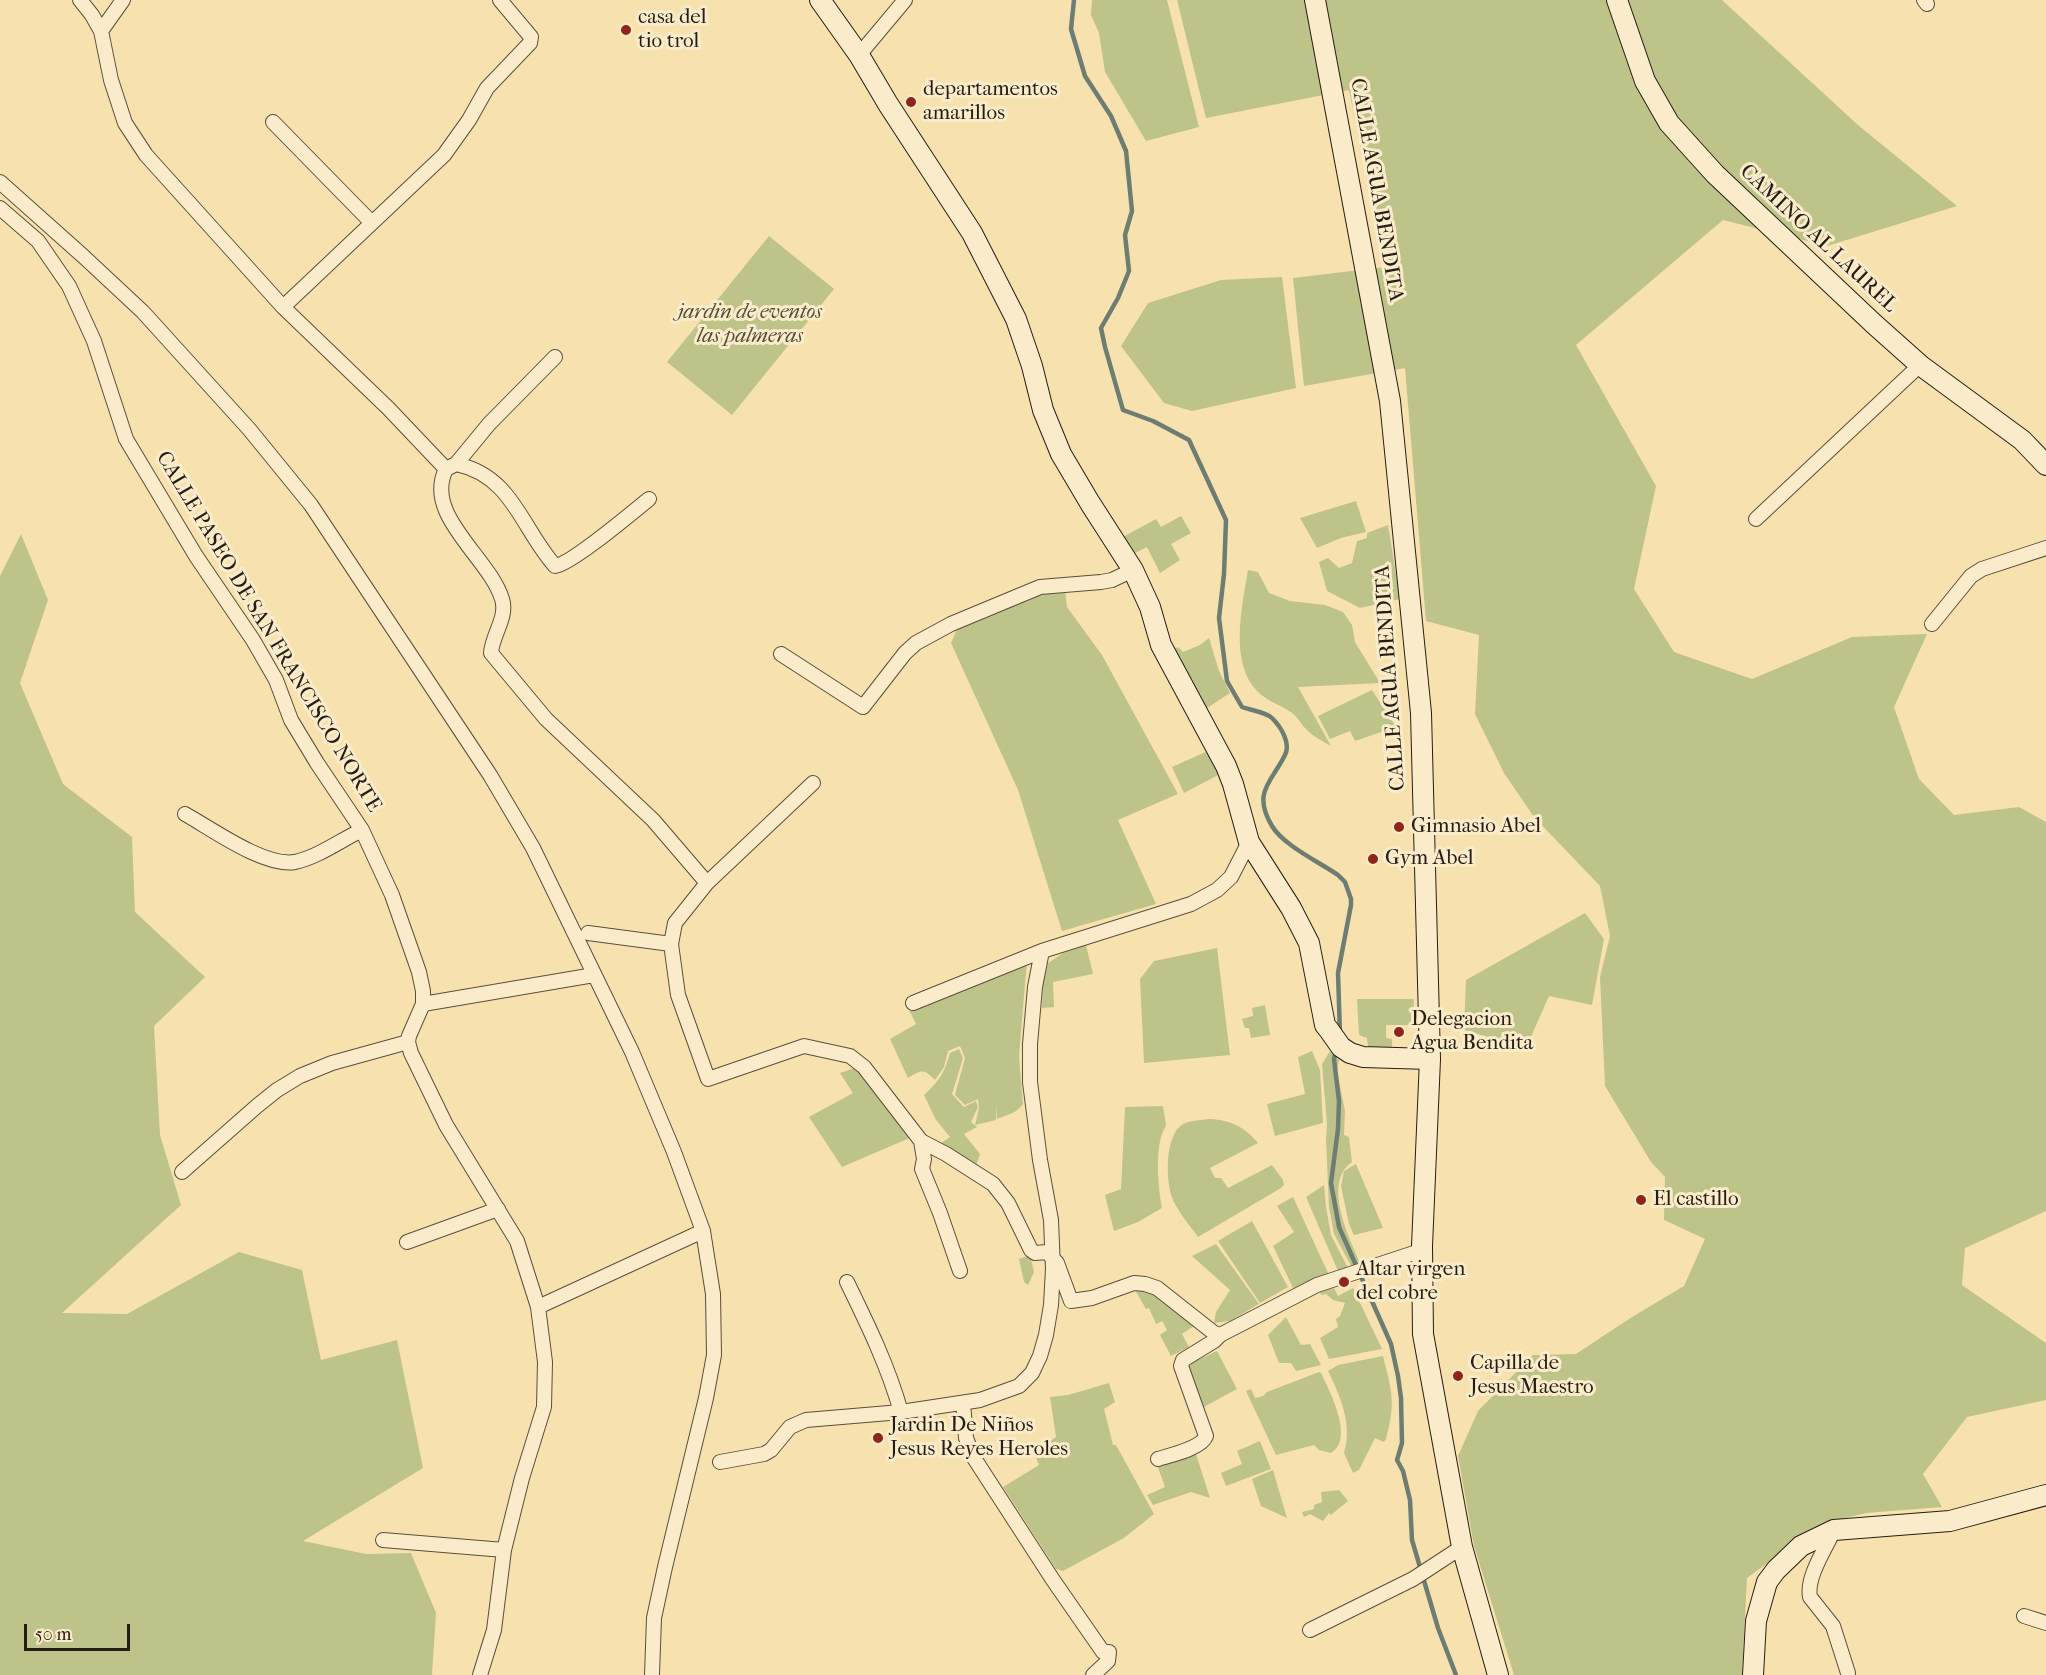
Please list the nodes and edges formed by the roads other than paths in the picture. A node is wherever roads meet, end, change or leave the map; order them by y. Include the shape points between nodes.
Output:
1 (80, 0) edge
2 (123, 0) edge
3 (500, 0) edge
4 (820, 0) edge
5 (905, 0) edge
6 (1315, 0) edge
7 (1617, 0) edge
8 (101, 31) junction
9 (859, 55) junction
10 (273, 122) dead end
11 (0, 182) edge
12 (0, 208) edge
13 (371, 222) junction
14 (283, 307) junction
15 (555, 357) dead end
16 (1920, 365) junction
17 (2046, 465) edge
18 (451, 467) junction
19 (649, 500) dead end
20 (1756, 519) dead end
21 (2046, 548) edge
22 (1133, 570) junction
23 (1932, 624) dead end
24 (781, 654) dead end
25 (813, 783) dead end
26 (185, 814) dead end
27 (362, 830) junction
28 (1249, 842) junction
29 (707, 883) junction
30 (588, 933) dead end
31 (670, 944) junction
32 (1042, 951) junction
33 (594, 975) junction
34 (913, 1003) dead end
35 (423, 1004) junction
36 (408, 1042) junction
37 (1430, 1059) junction
38 (921, 1141) junction
39 (182, 1172) dead end
40 (498, 1209) junction
41 (703, 1232) junction
42 (407, 1242) dead end
43 (1414, 1253) dead end
44 (1051, 1257) junction
45 (960, 1271) dead end
46 (848, 1282) dead end
47 (537, 1307) junction
48 (1220, 1335) junction
49 (963, 1403) junction
50 (901, 1412) junction
51 (1158, 1459) dead end
52 (720, 1462) dead end
53 (2046, 1495) edge
54 (1834, 1530) junction
55 (383, 1540) dead end
56 (1462, 1547) junction
57 (504, 1550) junction
58 (2024, 1616) dead end
59 (2046, 1623) edge
60 (1310, 1630) dead end
61 (1848, 1673) dead end
62 (480, 1675) edge
63 (652, 1675) edge
64 (1094, 1675) edge
65 (1498, 1675) edge
66 (1753, 1675) edge

1 - 8 street
2 - 8 street
3 - 13 street via 531,42 487,88 444,155
4 - 9 main road
5 - 9 street
6 - 37 main road, CALLE AGUA BENDITA via 1390,402 1421,713
7 - 16 main road, CAMINO AL LAUREL via 1645,81 1669,123 1715,174
8 - 14 street via 125,123 146,155
9 - 22 main road via 972,233 1016,319 1043,411 1061,454
10 - 13 street
11 - 33 street via 143,312 249,429 311,505 490,775 533,848
12 - 27 street, CALLE PASEO DE SAN FRANCISCO NORTE via 38,241 69,286 94,341 126,439 196,556 253,640 276,680 291,720
13 - 14 street
14 - 18 street
15 - 18 street
16 - 17 main road, CAMINO AL LAUREL via 2022,440
16 - 20 street
18 - 19 street via 477,470 489,477 514,502 555,566
18 - 29 street via 441,480 440,494 446,514 489,573 502,600 503,611 491,653 546,719 653,820
21 - 23 street via 1982,568
22 - 24 street via 1112,580 1040,587 951,624 916,643 862,707
22 - 28 main road via 1161,645 1226,766
25 - 29 street
26 - 27 street via 260,857 286,862 306,859
27 - 35 street, CALLE PASEO DE SAN FRANCISCO NORTE via 392,896 419,972
28 - 32 street via 1224,885 1191,904
28 - 37 main road via 1309,943 1325,1025 1336,1041 1350,1053 1363,1057
29 - 31 street via 675,923
30 - 31 street
31 - 38 street via 678,995 708,1079 804,1046 850,1056 864,1067
32 - 34 street
32 - 44 street via 1035,987 1030,1082 1051,1220
33 - 35 street
33 - 41 street via 632,1052
35 - 36 street
36 - 39 street via 300,1076 277,1090
36 - 40 street via 446,1125
37 - 56 main road, CALLE AGUA BENDITA via 1422,1246 1423,1334
38 - 44 street via 993,1184 1008,1203 1031,1250 1047,1252
38 - 45 street via 922,1169
40 - 42 street
40 - 47 street via 517,1241
41 - 47 street
41 - 63 street via 713,1294 714,1355 654,1618
43 - 48 street via 1317,1285
44 - 48 street via 1071,1301 1134,1283 1145,1284 1157,1288
44 - 49 street via 1051,1305 1040,1356 1032,1373 1019,1386
46 - 50 street via 879,1348
47 - 57 street via 545,1362 544,1407
48 - 51 street via 1183,1360 1181,1366 1205,1440
49 - 50 street
49 - 64 street via 966,1438 974,1458 1103,1652 1109,1652 1108,1661
50 - 52 street via 806,1420 790,1427 764,1454
53 - 54 main road via 1950,1521
54 - 61 street via 1809,1591 1833,1626
54 - 66 main road via 1801,1546 1767,1582 1756,1621
55 - 57 street
56 - 60 street via 1413,1580
56 - 65 main road, CALLE AGUA BENDITA
57 - 62 street via 494,1630
58 - 59 street

